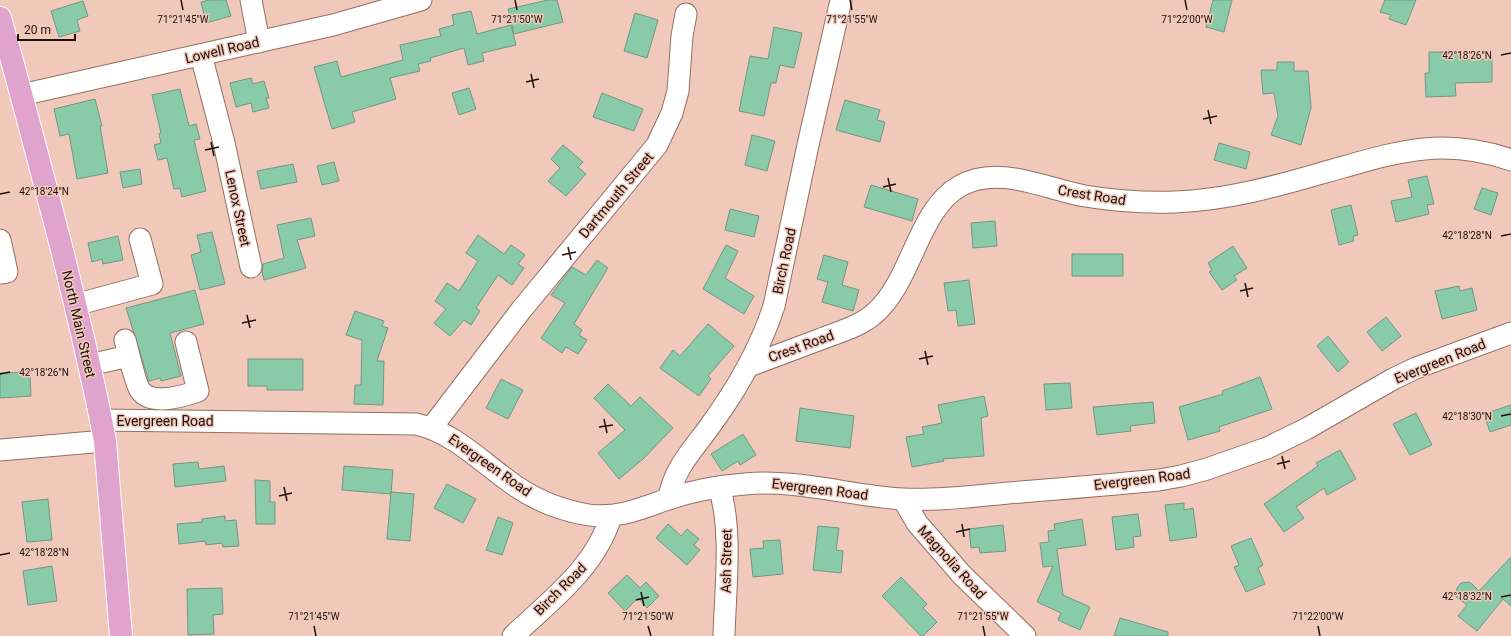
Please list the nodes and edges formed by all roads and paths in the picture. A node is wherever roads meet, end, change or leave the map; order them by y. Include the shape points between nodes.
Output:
1 (251, 0) edge
2 (422, 0) edge
3 (841, 0) edge
4 (686, 14) dead end
5 (0, 18) edge
6 (259, 42) junction
7 (201, 55) junction
8 (21, 95) junction
9 (1511, 160) edge
10 (140, 239) dead end
11 (0, 240) edge
12 (251, 267) dead end
13 (0, 273) edge
14 (75, 305) junction
15 (1511, 333) edge
16 (186, 342) dead end
17 (89, 366) junction
18 (749, 366) junction
19 (101, 420) junction
20 (432, 427) junction
21 (105, 441) junction
22 (0, 450) edge
23 (719, 488) junction
24 (669, 499) junction
25 (902, 499) junction
26 (610, 516) junction
27 (121, 636) edge
28 (513, 636) edge
29 (724, 636) edge
30 (1025, 636) edge

1 - 6 street
2 - 6 street, Lowell Road
3 - 18 street, Birch Road via 774,306
4 - 20 street, Dartmouth Street via 678,91 668,124 657,145 522,308
5 - 8 main road, North Main Street
6 - 7 street, Lowell Road
7 - 8 street, Lowell Road
7 - 12 street, Lenox Street
8 - 14 main road, North Main Street
9 - 18 street, Crest Road via 1453,147 1408,150 1271,188 1205,200 1176,202 1120,201 1058,191 1012,177 992,176 975,179 959,186 935,209 899,281 875,313 845,330
10 - 14 street via 152,284
11 - 13 street via 7,272
14 - 17 main road, North Main Street
15 - 25 street, Evergreen Road via 1416,368 1267,448 1181,476 948,498
16 - 17 street via 198,391 183,396 162,399 149,397 140,390 127,348
17 - 19 main road, North Main Street
18 - 24 street, Birch Road via 710,426 683,461 671,485
19 - 20 street, Evergreen Road via 403,422
19 - 21 main road, North Main Street
20 - 26 street, Evergreen Road via 449,436 518,488 542,500 564,509 590,515
21 - 22 street
21 - 27 main road, North Main Street
23 - 24 street, Evergreen Road
23 - 25 street, Evergreen Road via 764,482 820,486
23 - 29 street, Ash Street via 724,500 727,529
24 - 26 street, Evergreen Road
25 - 30 street, Magnolia Road via 916,523 962,575
26 - 28 street, Birch Road via 606,531 583,569

